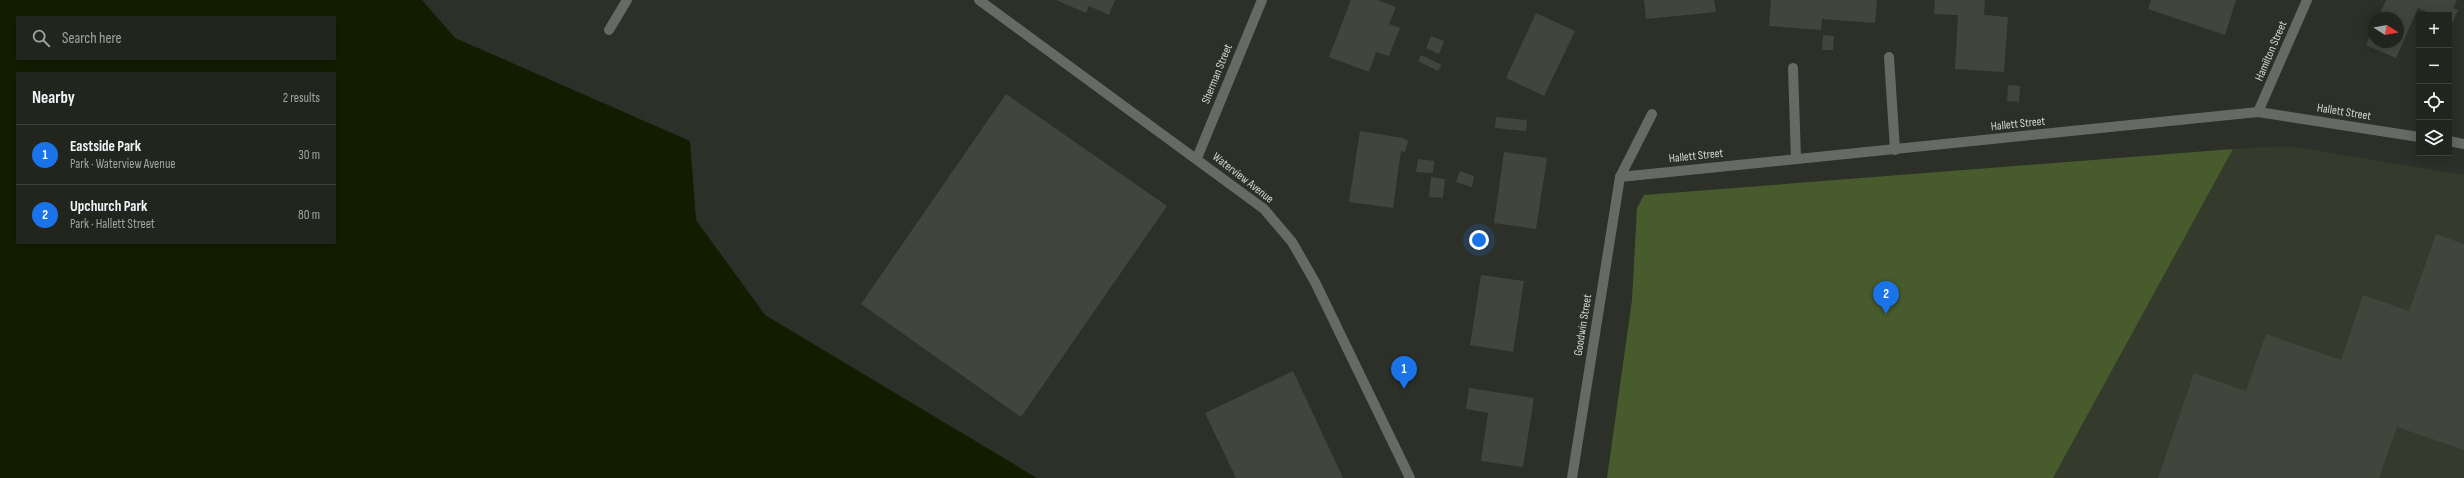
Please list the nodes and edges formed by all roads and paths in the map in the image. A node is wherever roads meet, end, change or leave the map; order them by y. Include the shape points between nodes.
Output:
1 (628, 0) edge
2 (979, 0) edge
3 (1262, 0) edge
4 (2307, 0) edge
5 (609, 30) dead end
6 (1889, 57) dead end
7 (1792, 68) dead end
8 (2258, 112) junction
9 (1652, 114) dead end
10 (2416, 137) edge
11 (2452, 142) edge
12 (2464, 144) edge
13 (1895, 150) junction
14 (1197, 158) junction
15 (1796, 159) junction
16 (1620, 177) junction
17 (1410, 478) edge
18 (1572, 478) edge

1 - 5 street
2 - 14 street, Waterview Avenue
3 - 14 street, Sherman Street
4 - 8 street, Hamilton Street
6 - 13 street
7 - 15 street
8 - 10 street, Hallett Street
8 - 13 street, Hallett Street
9 - 16 street, Goodwin Street
11 - 12 street
13 - 15 street, Hallett Street
14 - 17 street, Waterview Avenue via 1264,209 1292,242 1315,282
15 - 16 street, Hallett Street
16 - 18 street, Goodwin Street

